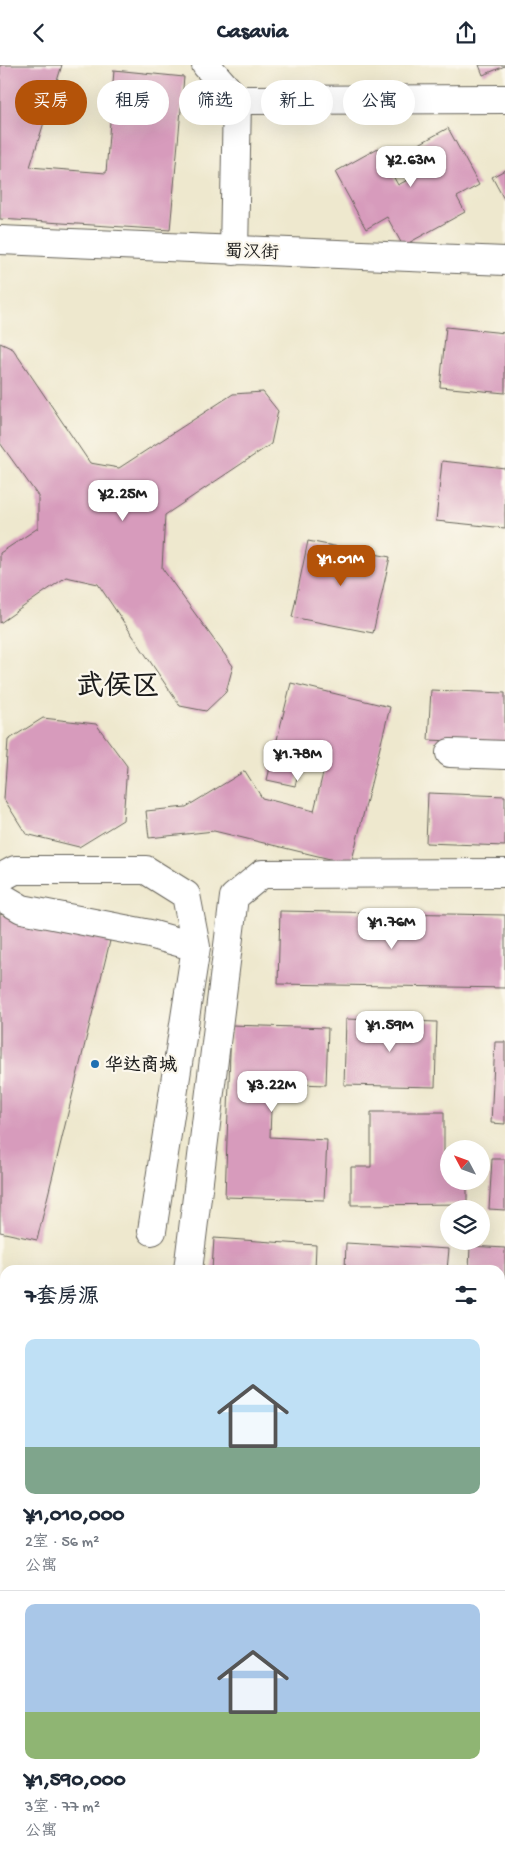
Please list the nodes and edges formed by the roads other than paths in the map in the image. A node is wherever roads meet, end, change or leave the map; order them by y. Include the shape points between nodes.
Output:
1 (206, 65) edge
2 (219, 80) edge
3 (505, 99) edge
4 (251, 100) edge
5 (237, 125) edge
6 (0, 240) edge
7 (234, 251) junction
8 (505, 261) edge
9 (450, 753) dead end
10 (505, 755) edge
11 (505, 873) edge
12 (0, 878) edge
13 (0, 896) edge
14 (196, 947) junction
15 (152, 1231) dead end
16 (189, 1265) edge

1 - 2 street
3 - 4 street
5 - 7 street
6 - 7 street, 蜀汉街
7 - 8 street, 蜀汉街
9 - 10 street
11 - 16 street via 262,874 234,897
12 - 14 street via 15,870 146,870 186,895
13 - 14 street via 22,909 150,934
14 - 15 street

